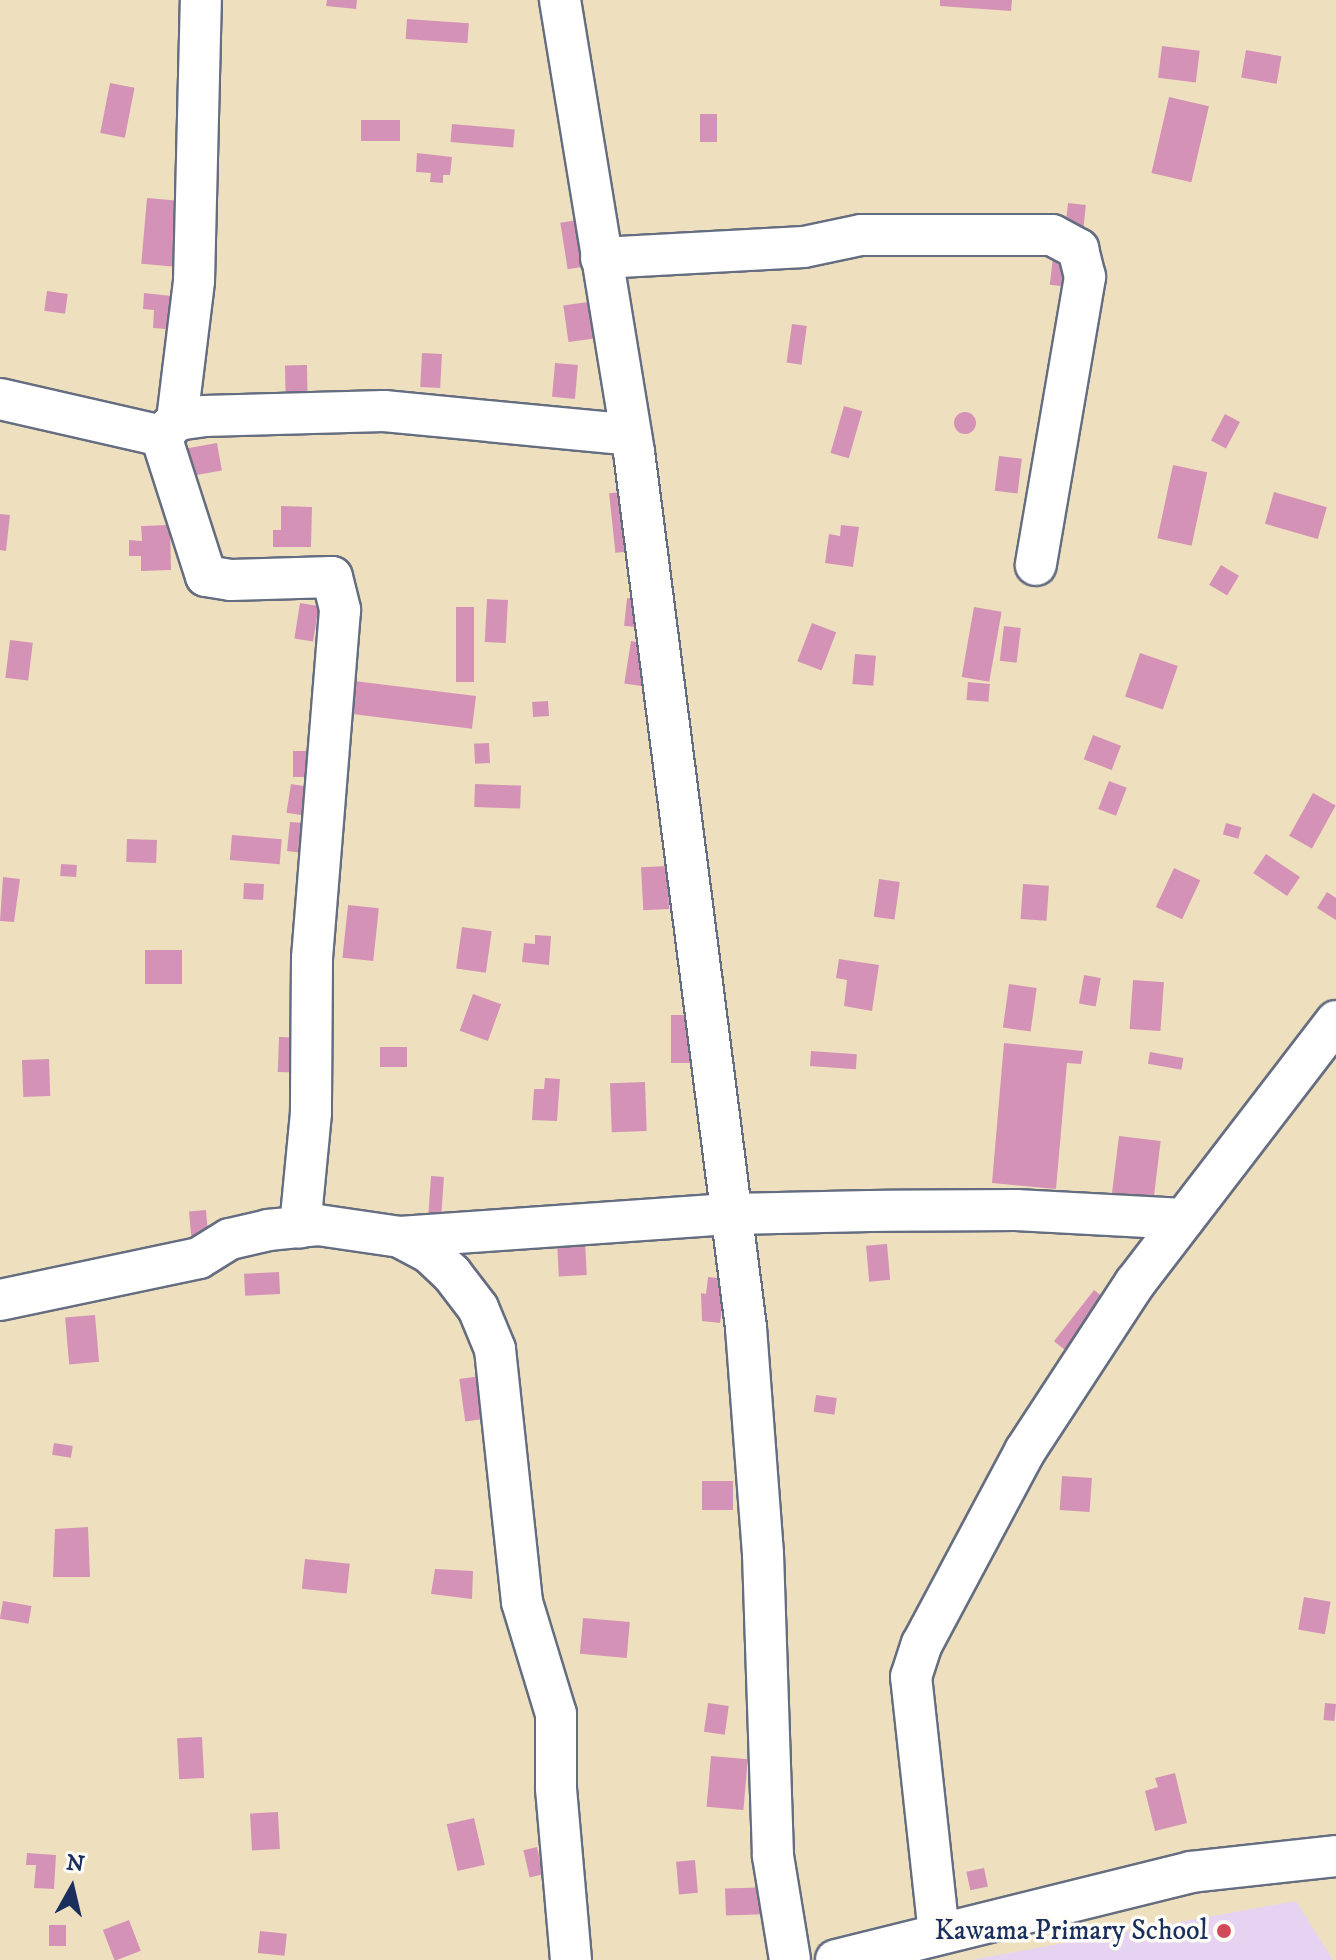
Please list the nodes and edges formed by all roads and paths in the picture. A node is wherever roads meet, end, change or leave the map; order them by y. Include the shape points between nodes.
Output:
1 (201, 0) edge
2 (560, 0) edge
3 (601, 258) junction
4 (0, 399) edge
5 (169, 428) junction
6 (631, 435) junction
7 (1036, 565) dead end
8 (1336, 1021) edge
9 (732, 1214) junction
10 (1184, 1219) junction
11 (300, 1227) junction
12 (400, 1237) junction
13 (0, 1300) edge
14 (1336, 1856) edge
15 (939, 1934) junction
16 (571, 1960) edge
17 (790, 1960) edge
18 (836, 1960) edge

1 - 5 street via 194,281
2 - 3 street
3 - 6 street
3 - 7 street via 804,247 861,235 1052,235 1078,249 1085,277
4 - 5 street
5 - 6 street via 384,411
5 - 11 street via 206,576 332,577 340,610 312,959 311,1113
6 - 9 street
8 - 10 street
9 - 10 street via 1016,1210
9 - 12 street
9 - 17 street via 763,1554 773,1856
10 - 15 street via 1135,1283 1025,1451 922,1644 911,1677
11 - 12 street via 361,1228
11 - 13 street via 230,1239 199,1258
12 - 16 street via 428,1252 452,1274 478,1308 495,1349 522,1602 556,1714 556,1788
14 - 15 street via 1191,1872
15 - 18 street

